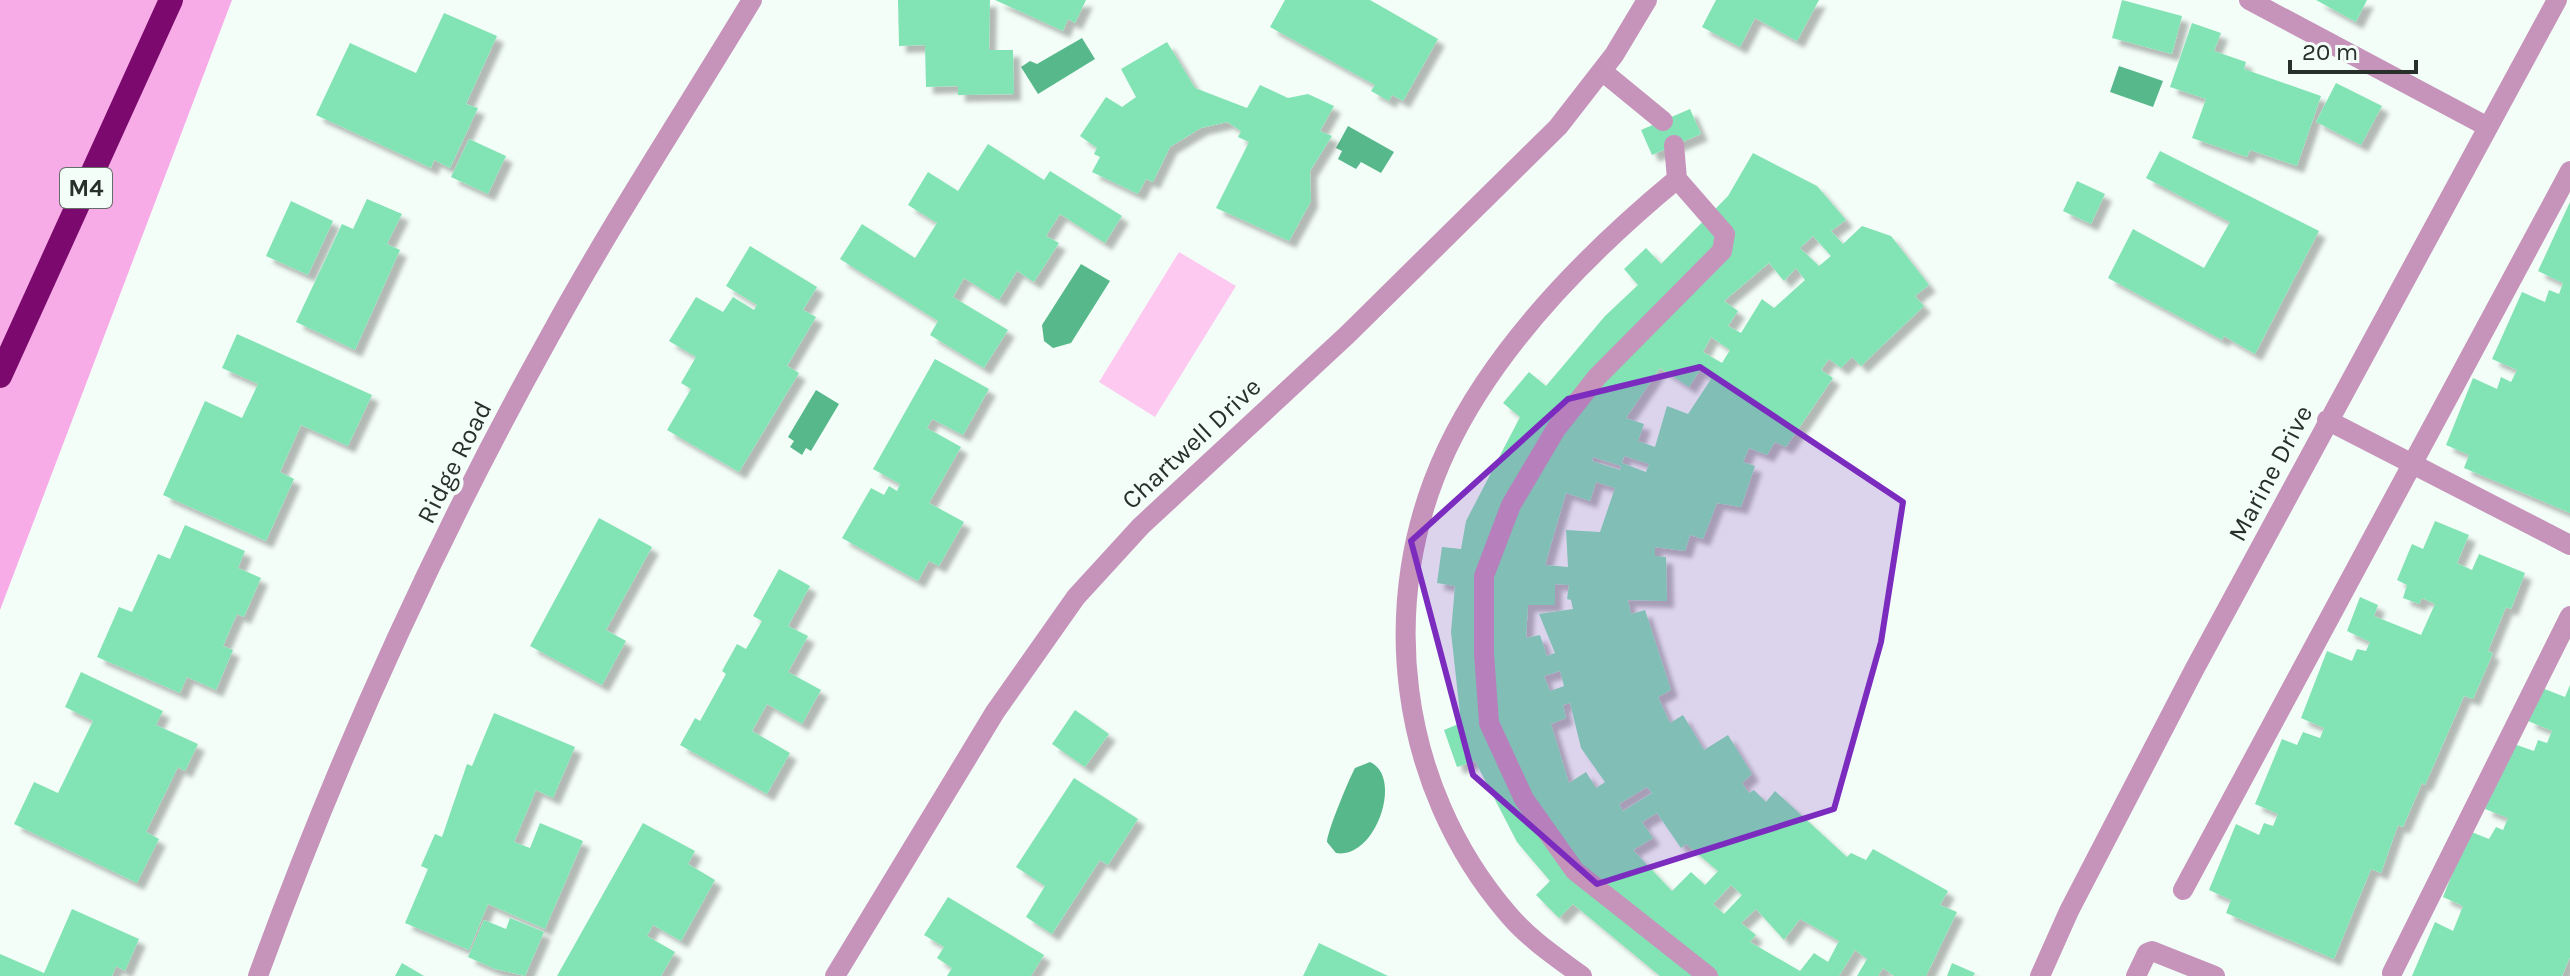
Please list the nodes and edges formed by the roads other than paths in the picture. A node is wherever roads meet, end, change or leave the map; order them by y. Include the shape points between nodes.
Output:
1 (171, 0) edge
2 (752, 0) edge
3 (1647, 0) edge
4 (2249, 0) edge
5 (2557, 0) edge
6 (1602, 71) junction
7 (1663, 121) dead end
8 (2488, 127) junction
9 (1674, 145) dead end
10 (2570, 171) edge
11 (1677, 179) junction
12 (0, 376) edge
13 (2327, 420) junction
14 (2411, 463) junction
15 (2570, 545) edge
16 (2570, 616) edge
17 (2183, 890) dead end
18 (2392, 973) dead end
19 (258, 976) edge
20 (835, 976) edge
21 (1582, 976) edge
22 (1708, 976) edge
23 (2040, 976) edge
24 (2136, 976) edge
25 (2215, 976) edge

1 - 12 highway, M4
2 - 19 street, Ridge Road via 585,272 425,576
3 - 6 street, Chartwell Drive
4 - 8 street
5 - 8 street, Marine Drive
6 - 7 street
6 - 20 street, Chartwell Drive via 1558,127 1347,335 1141,526 1076,597 995,712
8 - 13 street, Marine Drive
9 - 11 street
10 - 14 street
11 - 21 street via 1614,231 1495,366 1447,448 1430,489 1409,581 1405,679 1434,788 1466,852 1502,906 1535,941
11 - 22 street via 1725,234 1722,251 1597,377 1556,429 1518,493 1484,576 1484,653 1489,723 1524,799 1575,871
13 - 14 street
13 - 23 street, Marine Drive via 2069,911
14 - 15 street
14 - 17 street
16 - 18 street
24 - 25 street via 2152,951

